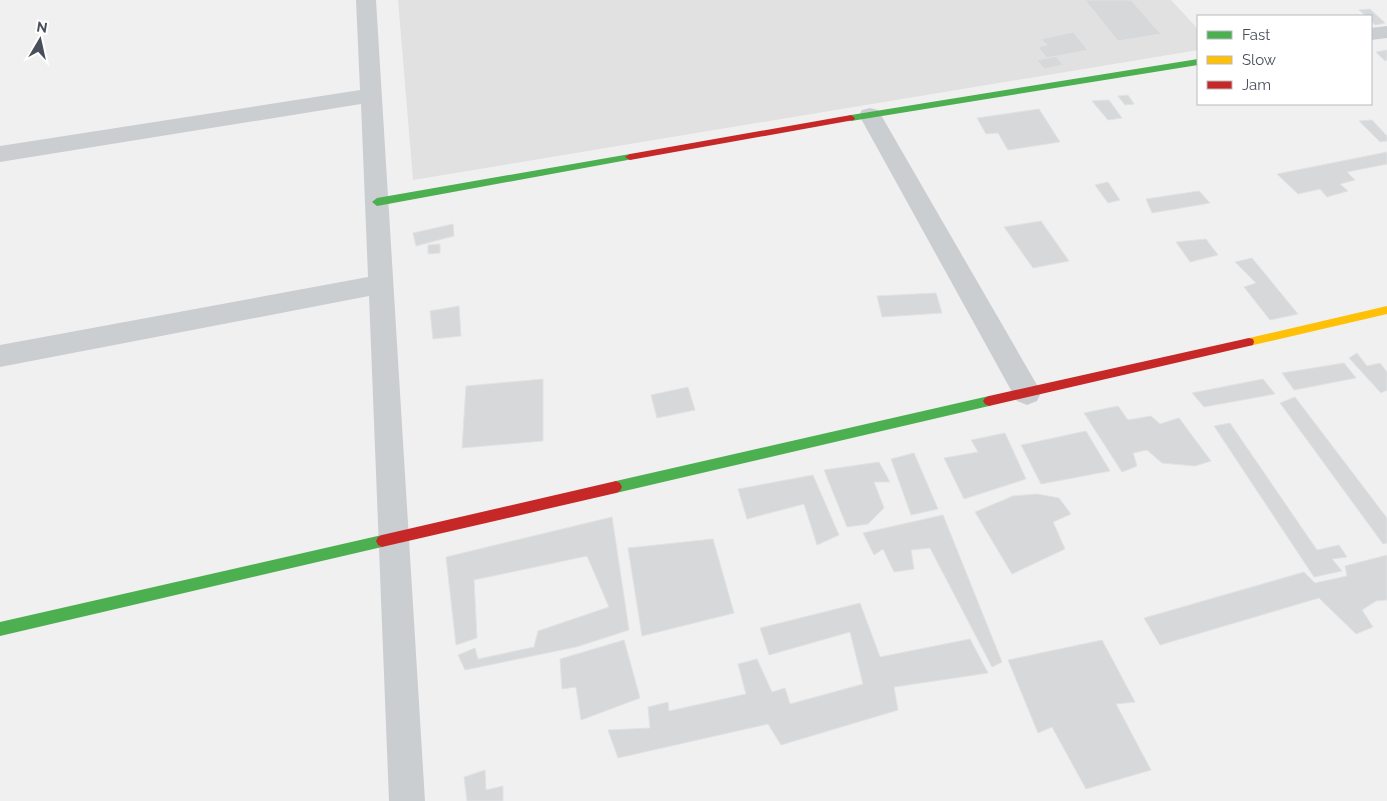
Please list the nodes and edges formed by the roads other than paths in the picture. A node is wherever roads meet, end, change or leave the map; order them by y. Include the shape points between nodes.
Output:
1 (366, 0) edge
2 (1387, 32) edge
3 (1372, 34) edge
4 (1197, 62) edge
5 (371, 95) junction
6 (870, 115) junction
7 (0, 154) edge
8 (377, 202) junction
9 (381, 284) junction
10 (1387, 310) edge
11 (0, 356) edge
12 (1027, 394) junction
13 (394, 540) junction
14 (0, 629) edge
15 (407, 801) edge

1 - 5 street
2 - 3 street
4 - 6 street
5 - 7 street
5 - 8 street
6 - 8 street
6 - 12 street
8 - 9 street
9 - 11 street
9 - 13 street
10 - 12 street
12 - 13 street
13 - 14 street
13 - 15 street

